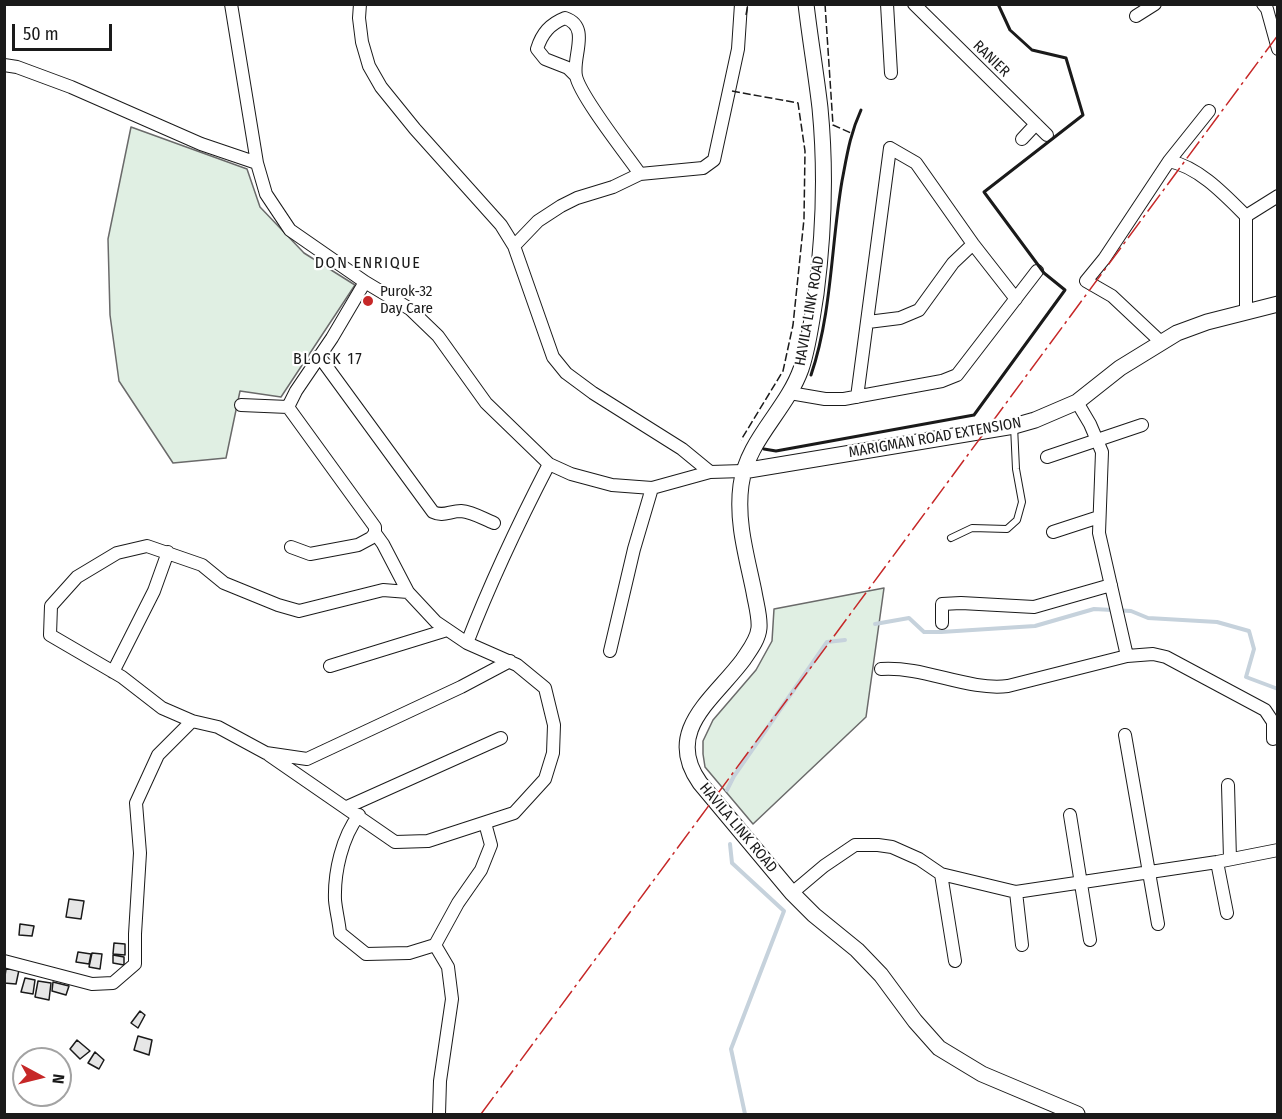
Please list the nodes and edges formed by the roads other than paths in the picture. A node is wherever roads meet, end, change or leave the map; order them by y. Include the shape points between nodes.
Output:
1 (231, 4) edge
2 (360, 4) edge
3 (741, 4) edge
4 (806, 4) edge
5 (887, 4) edge
6 (914, 4) edge
7 (1155, 4) edge
8 (1263, 4) edge
9 (1136, 16) dead end
10 (1278, 49) edge
11 (4, 65) edge
12 (891, 73) dead end
13 (576, 76) junction
14 (1209, 111) dead end
15 (1036, 124) junction
16 (1047, 135) dead end
17 (1022, 139) dead end
18 (1169, 161) junction
19 (257, 163) junction
20 (640, 174) junction
21 (1278, 196) edge
22 (1246, 216) junction
23 (973, 244) junction
24 (514, 246) junction
25 (1037, 271) dead end
26 (365, 282) junction
27 (1016, 299) junction
28 (1278, 304) edge
29 (1246, 311) junction
30 (868, 322) junction
31 (1162, 342) junction
32 (320, 356) junction
33 (790, 393) junction
34 (857, 397) junction
35 (1077, 402) junction
36 (241, 405) dead end
37 (288, 407) junction
38 (1142, 425) dead end
39 (1014, 426) junction
40 (1098, 440) junction
41 (1047, 457) dead end
42 (549, 464) junction
43 (743, 471) junction
44 (710, 472) junction
45 (652, 488) junction
46 (1099, 517) junction
47 (494, 524) dead end
48 (1053, 532) dead end
49 (375, 533) junction
50 (951, 538) dead end
51 (291, 547) dead end
52 (168, 552) junction
53 (1111, 585) junction
54 (408, 592) junction
55 (942, 623) dead end
56 (447, 630) junction
57 (467, 643) junction
58 (610, 651) dead end
59 (1127, 656) junction
60 (510, 661) junction
61 (330, 666) dead end
62 (881, 669) dead end
63 (112, 672) junction
64 (192, 721) junction
65 (1125, 735) dead end
66 (501, 738) dead end
67 (1273, 739) dead end
68 (266, 753) junction
69 (1228, 785) dead end
70 (347, 807) junction
71 (359, 815) junction
72 (1070, 815) dead end
73 (485, 823) junction
74 (1278, 850) edge
75 (1224, 861) junction
76 (1150, 871) junction
77 (941, 874) junction
78 (1082, 881) junction
79 (1016, 892) junction
80 (792, 893) junction
81 (1227, 913) dead end
82 (1158, 924) dead end
83 (1090, 940) dead end
84 (435, 945) junction
85 (1022, 945) dead end
86 (4, 961) edge
87 (955, 962) dead end
88 (439, 1114) edge
89 (1077, 1114) edge

1 - 19 street
2 - 24 street via 362,42 381,87 501,225
3 - 20 street via 738,49 714,160 703,168
4 - 33 street, HAVILA LINK ROAD via 820,109 824,214 808,341
5 - 12 street
6 - 15 street, RANIER
7 - 9 street
8 - 10 street
11 - 19 street via 72,87 201,144
13 - 13 street via 579,29 565,18 550,26 537,49 544,59 568,68
13 - 20 street via 587,99
14 - 18 street
15 - 16 street, RANIER
15 - 17 street
18 - 22 street via 1203,178
18 - 31 street via 1086,281 1113,296
19 - 26 street via 266,194 290,230
20 - 24 street via 561,206
21 - 22 street
22 - 29 street
23 - 27 street
23 - 30 street via 953,263 919,310 900,318
23 - 30 street via 916,163 890,148
24 - 44 street via 553,357 566,372
25 - 27 street
26 - 32 street
26 - 42 street via 410,309 438,336 486,403
27 - 34 street via 957,375
28 - 29 street, MARIGMAN ROAD EXTENSION
29 - 31 street, MARIGMAN ROAD EXTENSION via 1177,333
30 - 34 street
31 - 35 street, MARIGMAN ROAD EXTENSION
32 - 37 street
32 - 47 street via 433,512 440,516 460,511
33 - 34 street via 825,399
33 - 43 street, HAVILA LINK ROAD
35 - 39 street, MARIGMAN ROAD EXTENSION
35 - 40 street
36 - 37 street
37 - 49 street via 375,527
38 - 40 street
39 - 43 street, MARIGMAN ROAD EXTENSION
39 - 50 lane via 1022,502 1017,519 1007,529 972,528
40 - 41 street
40 - 46 street via 1102,452
42 - 45 street via 612,485
42 - 57 street
43 - 44 street
43 - 80 street, HAVILA LINK ROAD via 740,532 759,630 749,652 695,717 688,730 688,760 700,783
44 - 45 street
45 - 58 street
46 - 48 street
46 - 53 street
49 - 51 street via 358,545 310,554
49 - 54 street
52 - 54 street via 202,565 224,583 299,611 384,590
52 - 63 street via 154,591
52 - 63 street via 147,546 117,553 77,577 51,606 50,635
53 - 55 street via 1034,607 942,604
53 - 59 street
54 - 56 street
56 - 57 street
56 - 61 street
57 - 60 street
59 - 62 street via 992,688 913,670
59 - 67 street via 1166,657 1265,710 1273,722
60 - 68 street via 307,759
60 - 73 street via 545,688 554,725 553,753 545,779 514,813
63 - 64 street via 162,708
64 - 68 street via 218,727
64 - 86 street via 158,755 136,803 140,853 135,964 113,983 92,984
65 - 76 street
66 - 70 street
68 - 70 street
69 - 75 street
70 - 71 street
71 - 73 street via 395,842 428,842
71 - 84 street via 350,827 339,862 335,899 340,933 366,954 409,953
72 - 78 street
73 - 84 street via 491,845 481,870
74 - 75 street
75 - 76 street
75 - 81 street
76 - 78 street
76 - 82 street
77 - 79 street
77 - 80 street via 892,847 855,845
77 - 87 street
78 - 79 street
78 - 83 street
79 - 85 street
80 - 89 street, HAVILA LINK ROAD via 881,975 939,1048 982,1074
84 - 88 street via 448,967 452,999

